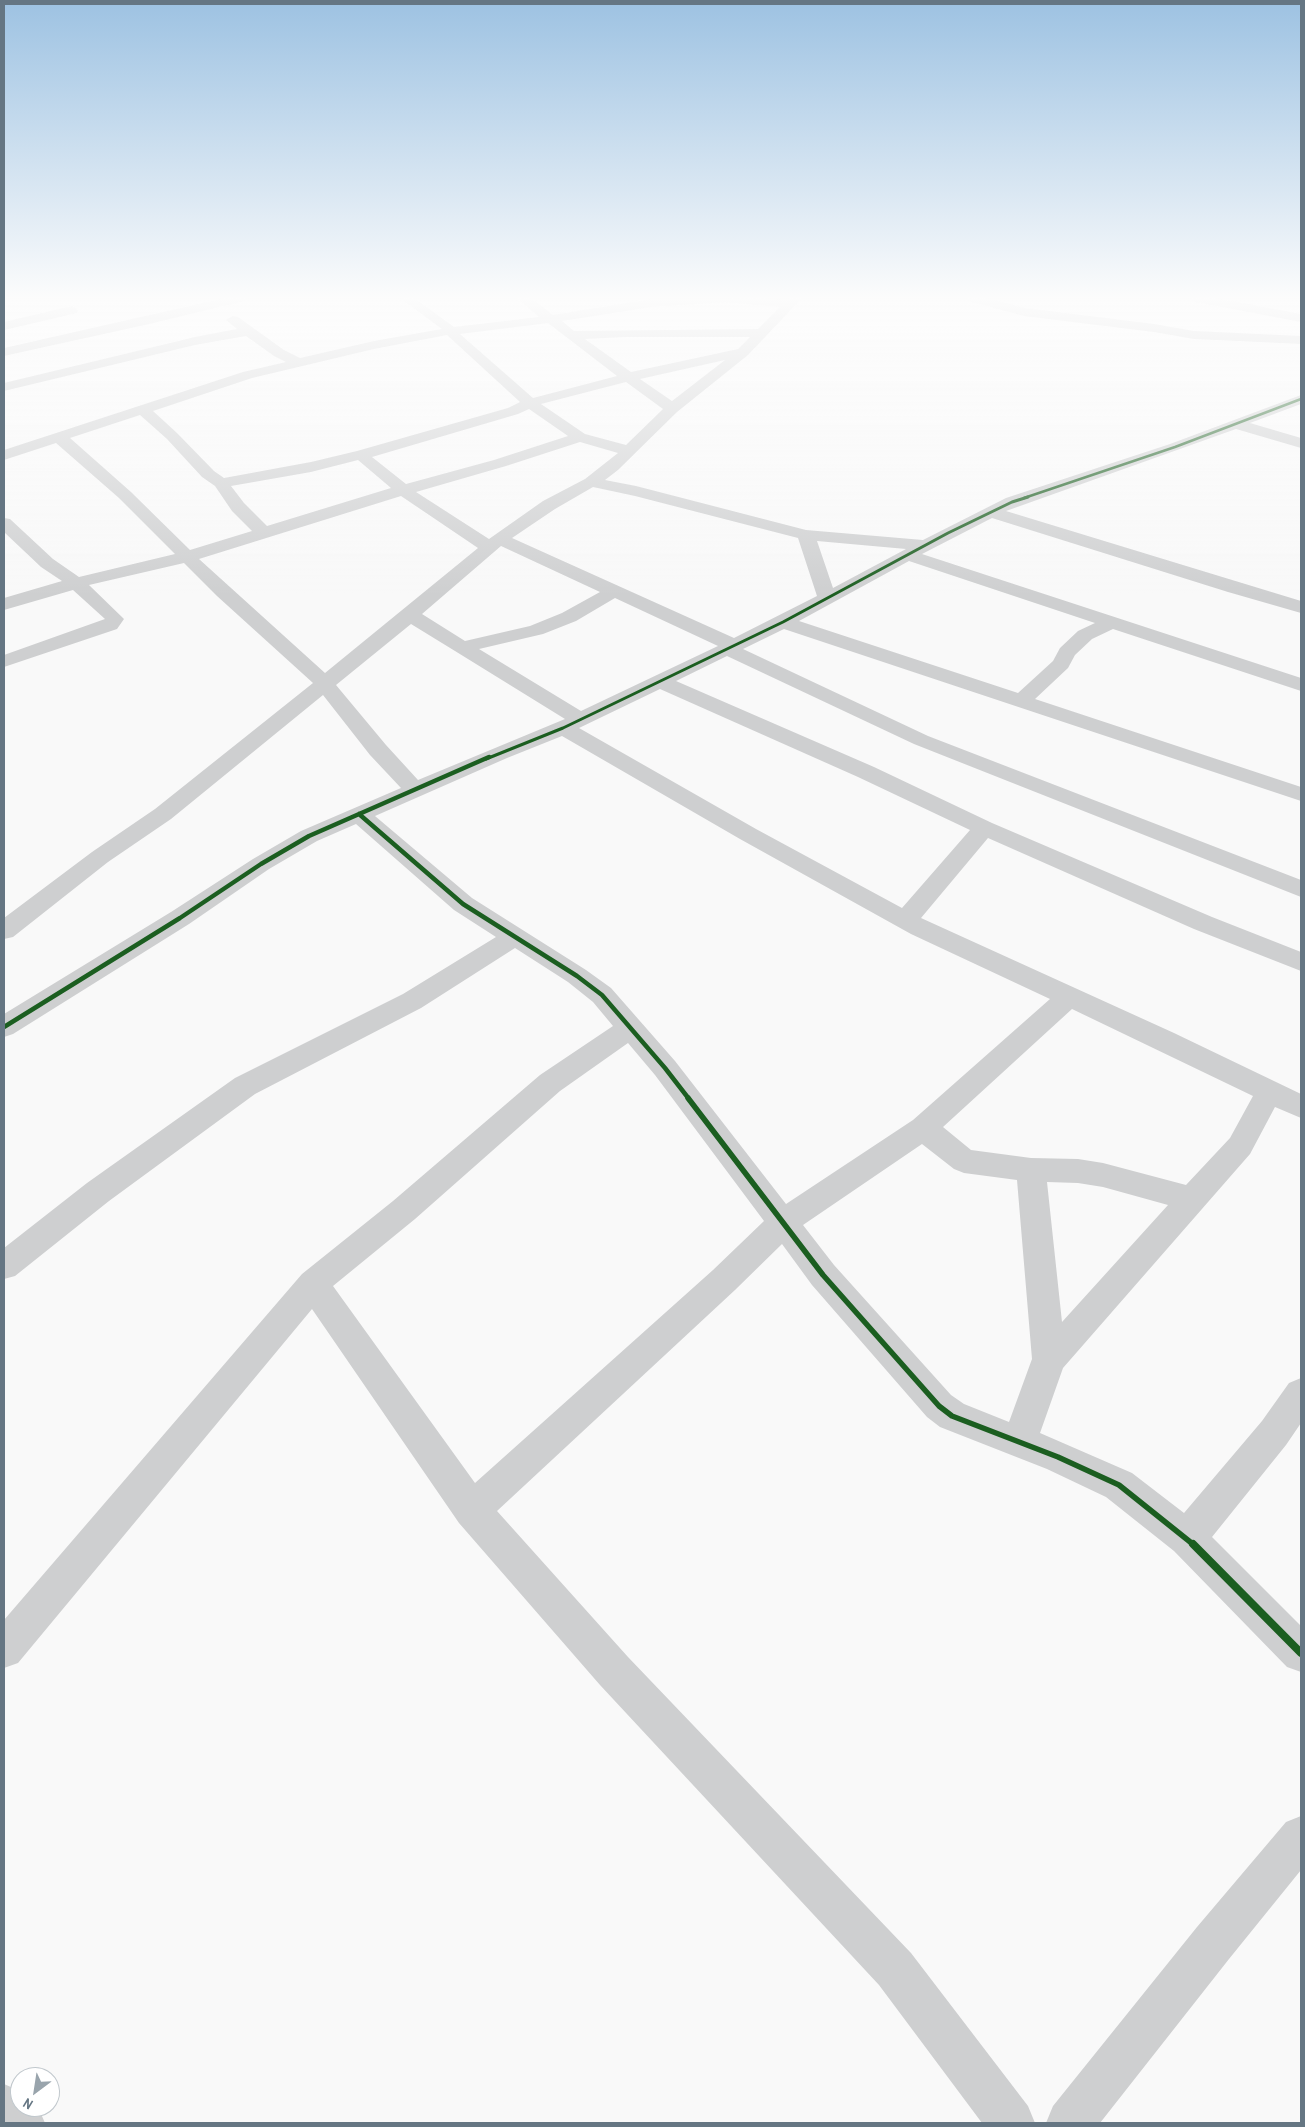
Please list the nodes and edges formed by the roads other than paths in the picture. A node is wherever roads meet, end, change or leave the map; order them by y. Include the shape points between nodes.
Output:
1 (181, 397) edge
2 (524, 397) edge
3 (552, 397) edge
4 (658, 397) edge
5 (687, 397) edge
6 (1301, 399) edge
7 (530, 403) junction
8 (672, 409) junction
9 (143, 410) junction
10 (1236, 424) junction
11 (60, 437) junction
12 (580, 438) junction
13 (1301, 443) edge
14 (629, 451) junction
15 (361, 454) junction
16 (4, 455) edge
17 (591, 482) junction
18 (221, 483) junction
19 (403, 490) junction
20 (990, 512) junction
21 (4, 523) edge
22 (263, 532) junction
23 (806, 535) junction
24 (494, 543) junction
25 (926, 545) junction
26 (908, 555) junction
27 (186, 556) junction
28 (76, 583) junction
29 (615, 591) junction
30 (827, 598) junction
31 (4, 604) edge
32 (1301, 606) edge
33 (410, 615) junction
34 (783, 622) junction
35 (1111, 622) junction
36 (462, 647) junction
37 (731, 648) junction
38 (4, 661) edge
39 (660, 682) junction
40 (325, 684) junction
41 (1301, 685) edge
42 (1021, 701) junction
43 (571, 724) junction
44 (414, 789) junction
45 (1301, 794) edge
46 (359, 814) junction
47 (984, 828) junction
48 (1301, 890) edge
49 (906, 919) junction
50 (4, 931) edge
51 (514, 937) junction
52 (1301, 962) edge
53 (1070, 996) junction
54 (4, 1027) edge
55 (629, 1029) junction
56 (1269, 1092) junction
57 (1301, 1107) edge
58 (923, 1128) junction
59 (1031, 1170) junction
60 (1190, 1200) junction
61 (784, 1222) junction
62 (4, 1266) edge
63 (313, 1284) junction
64 (1049, 1359) junction
65 (1301, 1394) edge
66 (1019, 1442) junction
67 (472, 1510) junction
68 (1187, 1538) junction
69 (4, 1649) edge
70 (1301, 1653) edge
71 (1301, 1837) edge
72 (4, 2108) edge
73 (21, 2123) edge
74 (1011, 2123) edge
75 (1070, 2123) edge

1 - 9 street
2 - 7 street
3 - 7 street
4 - 8 street
5 - 8 street
6 - 10 street
7 - 12 street
7 - 15 street via 513,411
8 - 14 street
9 - 11 street
9 - 18 street
10 - 13 street
10 - 20 street via 1039,491
11 - 16 street
11 - 27 street
12 - 14 street
12 - 19 street
14 - 17 street
15 - 18 street via 311,467
15 - 19 street
17 - 23 street
17 - 24 street via 549,505
18 - 22 street via 238,507
19 - 22 street
19 - 24 street
20 - 25 street
20 - 32 street via 1225,586
21 - 28 street
22 - 27 street
23 - 25 street
23 - 30 street
24 - 29 street
24 - 33 street
25 - 26 street
26 - 30 street
26 - 35 street
27 - 28 street
27 - 40 street
28 - 31 street
28 - 38 street via 115,619 114,622
29 - 36 street via 569,617 536,630
29 - 37 street
30 - 34 street
33 - 36 street
33 - 40 street
34 - 37 street
34 - 42 street
35 - 41 street
35 - 42 street via 1085,635 1067,652 1061,664
36 - 43 street
37 - 39 street
37 - 48 street via 929,744
39 - 43 street
39 - 47 street via 866,772
40 - 44 street
40 - 50 street via 163,814 100,857
42 - 45 street
43 - 44 street
43 - 49 street via 748,834
44 - 46 street
46 - 51 street via 463,904
46 - 54 street via 309,836 261,864
47 - 49 street
47 - 52 street
49 - 53 street via 959,948
51 - 55 street via 602,995
51 - 62 street via 412,1001 245,1086 98,1192
53 - 56 street
53 - 58 street
55 - 61 street via 664,1068
55 - 63 street via 550,1083
56 - 57 street
56 - 60 street via 1240,1146
58 - 59 street via 964,1161
58 - 61 street
59 - 60 street via 1103,1175
59 - 64 street
60 - 64 street
61 - 66 street via 823,1275 939,1406 952,1416
61 - 67 street
63 - 67 street
63 - 69 street
64 - 66 street
65 - 68 street via 1274,1434
66 - 68 street via 1119,1485
67 - 74 street via 614,1671 895,1969
68 - 70 street
71 - 75 street
72 - 73 street

